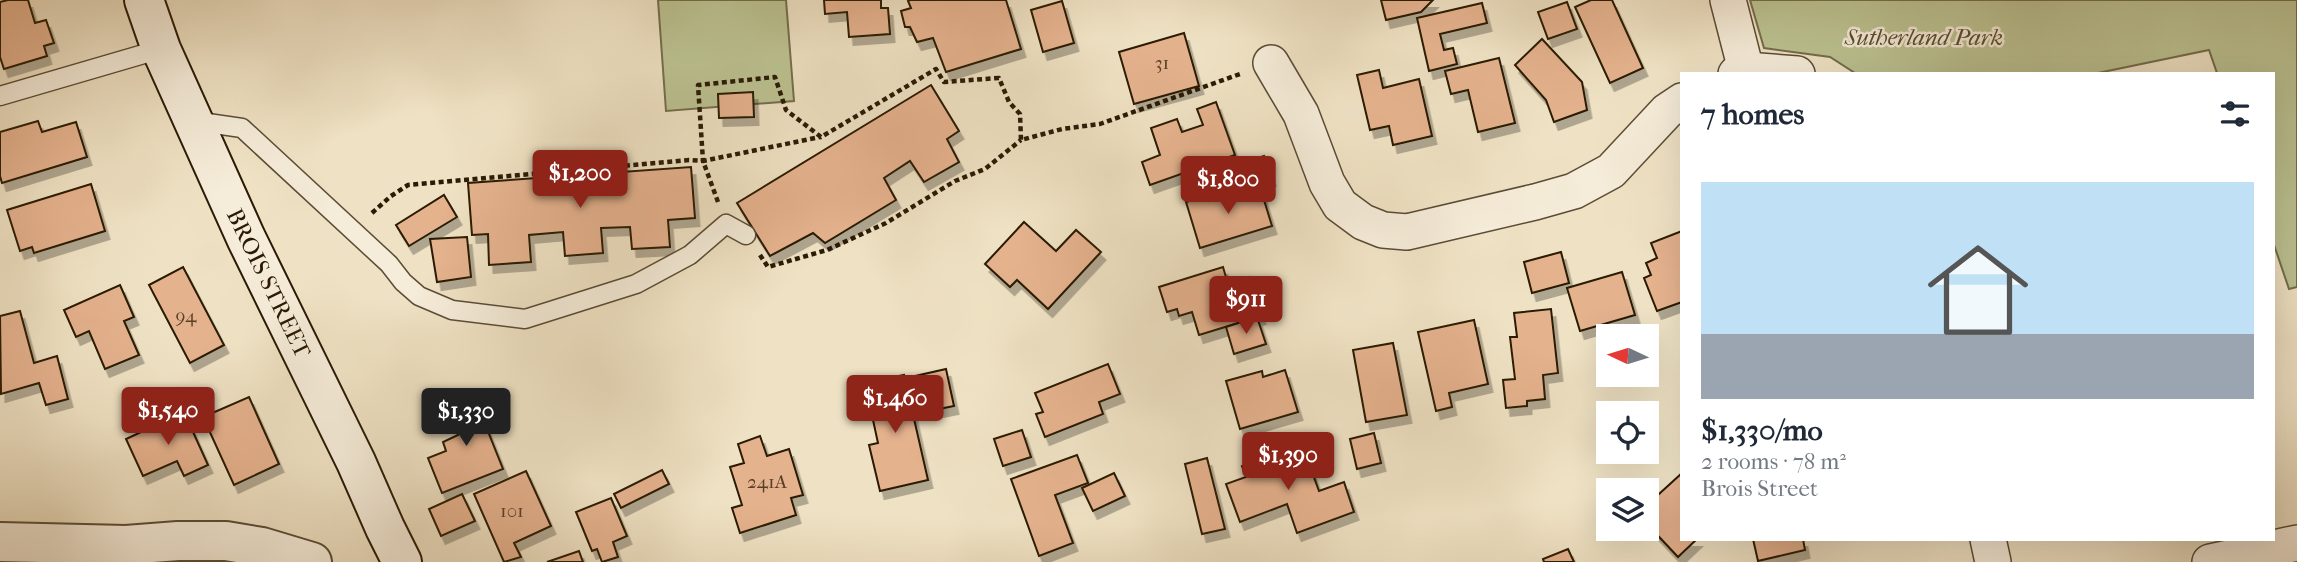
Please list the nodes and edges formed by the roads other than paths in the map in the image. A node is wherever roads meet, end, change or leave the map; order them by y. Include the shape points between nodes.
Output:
1 (144, 0) edge
2 (1728, 0) edge
3 (161, 49) junction
4 (1271, 64) road end
5 (1741, 72) edge
6 (0, 96) edge
7 (1680, 103) edge
8 (194, 121) junction
9 (746, 235) road end
10 (1988, 541) edge
11 (0, 542) edge
12 (2297, 543) edge
13 (312, 562) edge
14 (402, 562) edge
15 (1993, 562) edge
16 (2210, 562) edge

1 - 3 main road, BROIS STREET
2 - 5 street
3 - 6 lane
3 - 8 main road, BROIS STREET
4 - 7 street via 1301,114 1340,205 1383,230 1407,232 1574,191 1611,171 1667,111
8 - 9 lane via 242,128 389,264 402,282 419,296 452,310 525,319 636,284 690,255 726,224
8 - 14 main road, BROIS STREET
10 - 15 street
11 - 13 main road via 125,545 226,541
12 - 16 street

